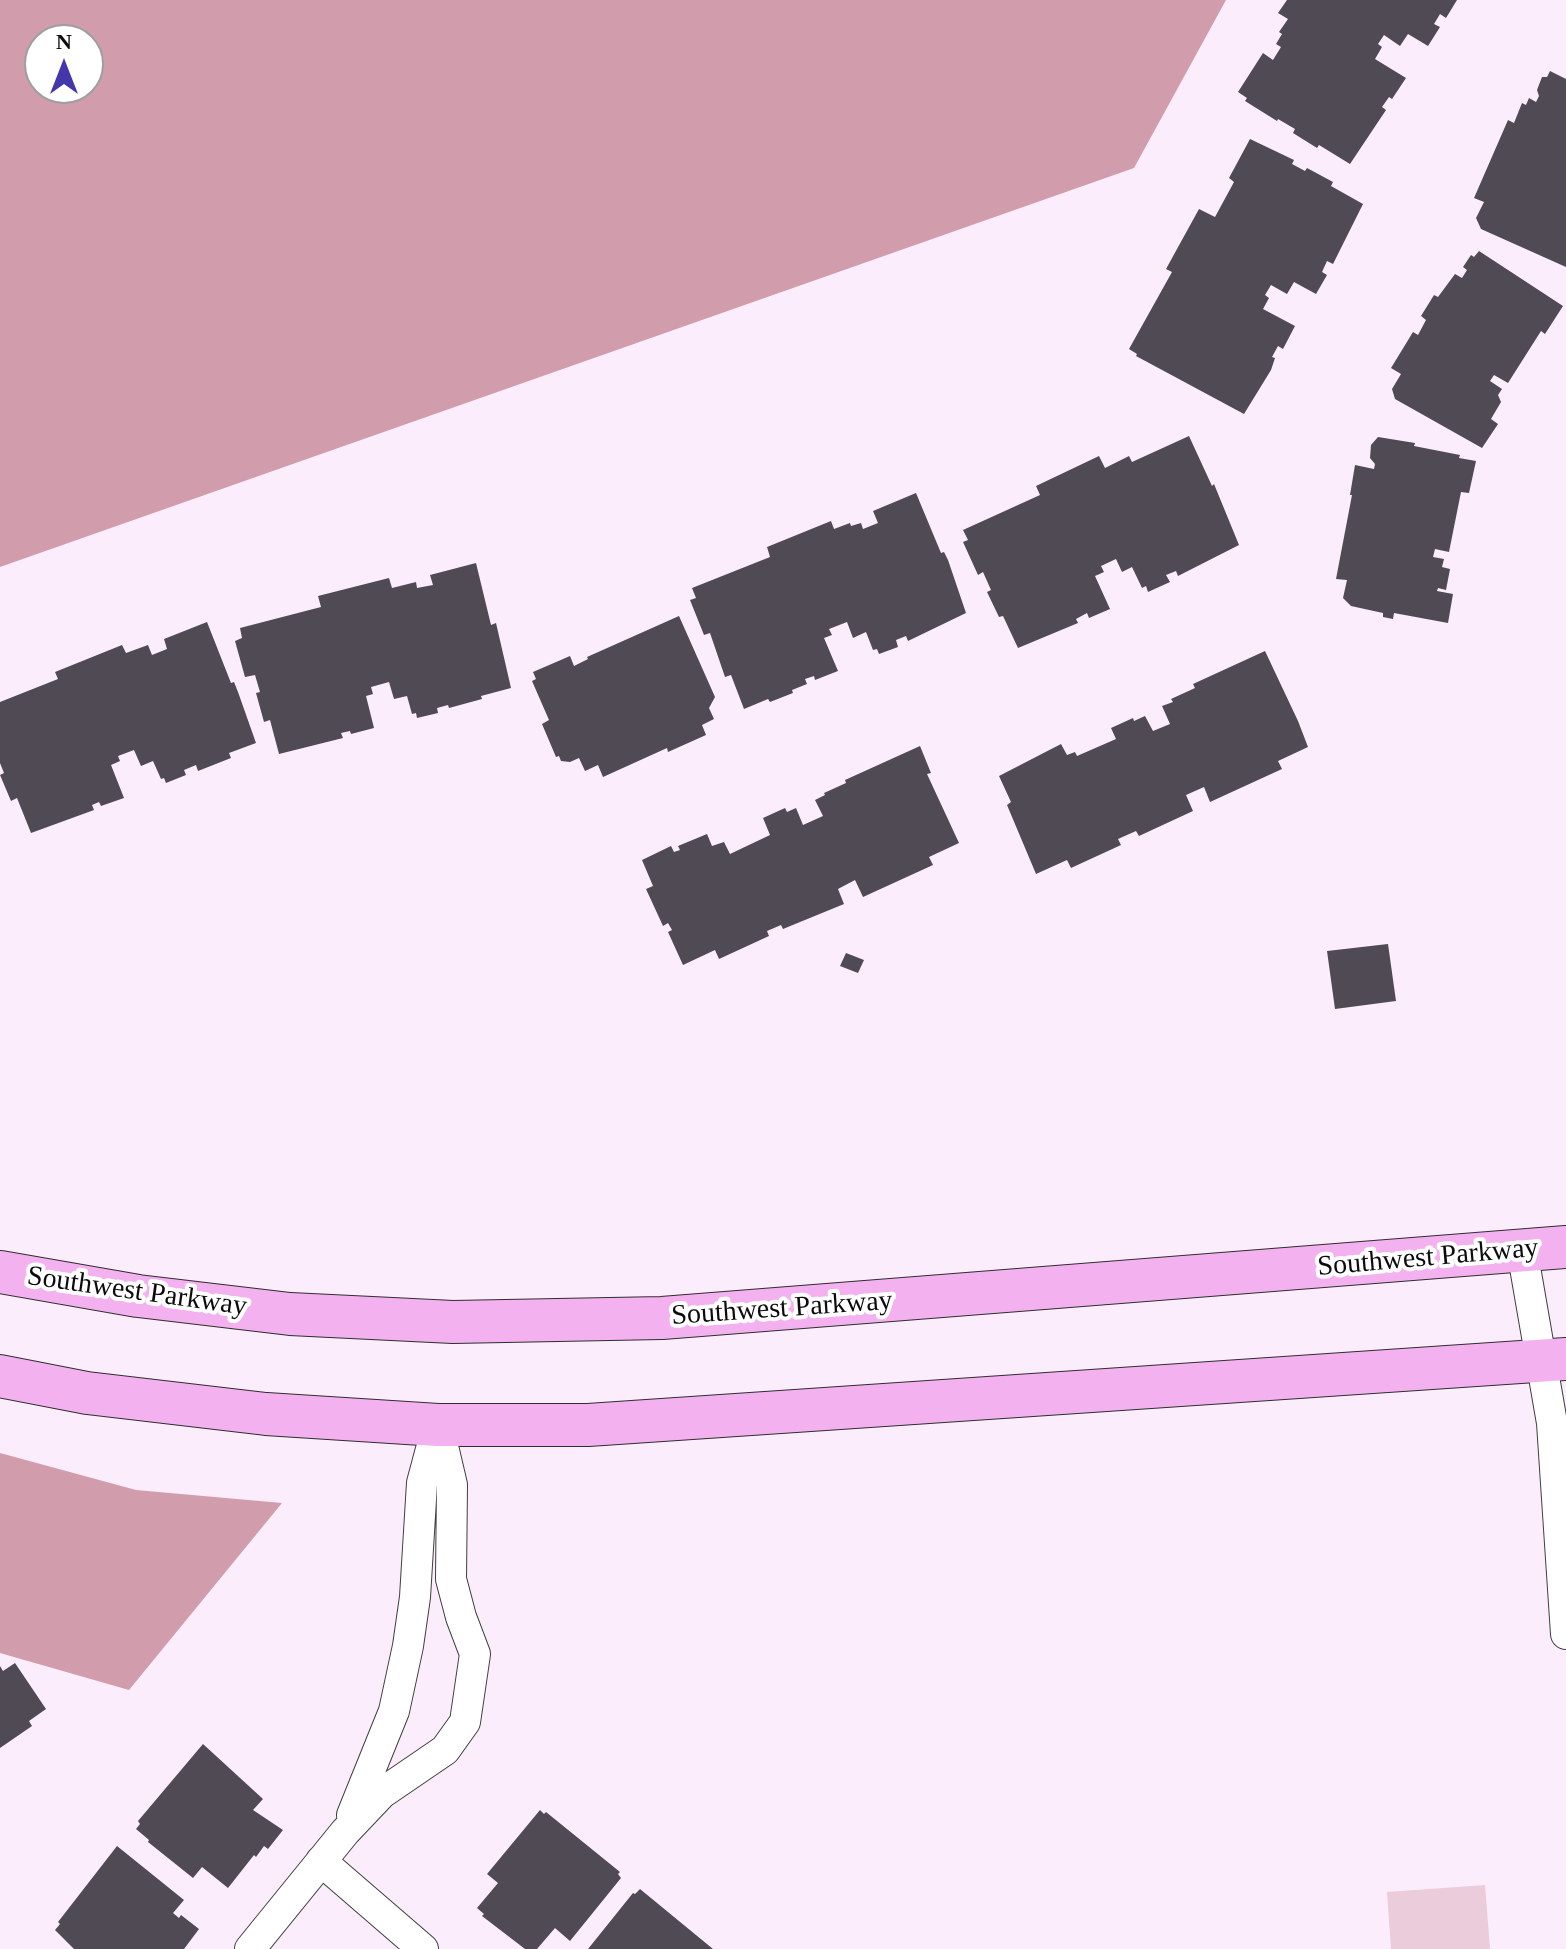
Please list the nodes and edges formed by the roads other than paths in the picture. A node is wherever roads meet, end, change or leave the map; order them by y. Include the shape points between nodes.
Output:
1 (1566, 1247) edge
2 (1522, 1250) junction
3 (0, 1272) edge
4 (1553, 1360) edge
5 (0, 1376) edge
6 (438, 1425) junction
7 (1566, 1634) edge
8 (345, 1832) junction
9 (321, 1861) junction
10 (250, 1949) edge
11 (423, 1949) edge

1 - 2 main road, Southwest Parkway
2 - 3 main road, Southwest Parkway via 662,1318 453,1322 290,1314
2 - 4 street
4 - 6 main road via 588,1425
4 - 7 street
5 - 6 main road via 87,1393 266,1414
6 - 8 street via 422,1483 415,1597 394,1711
6 - 8 street via 452,1485 451,1579 475,1654 465,1722 445,1750 382,1793
8 - 9 street
9 - 10 street
9 - 11 street

